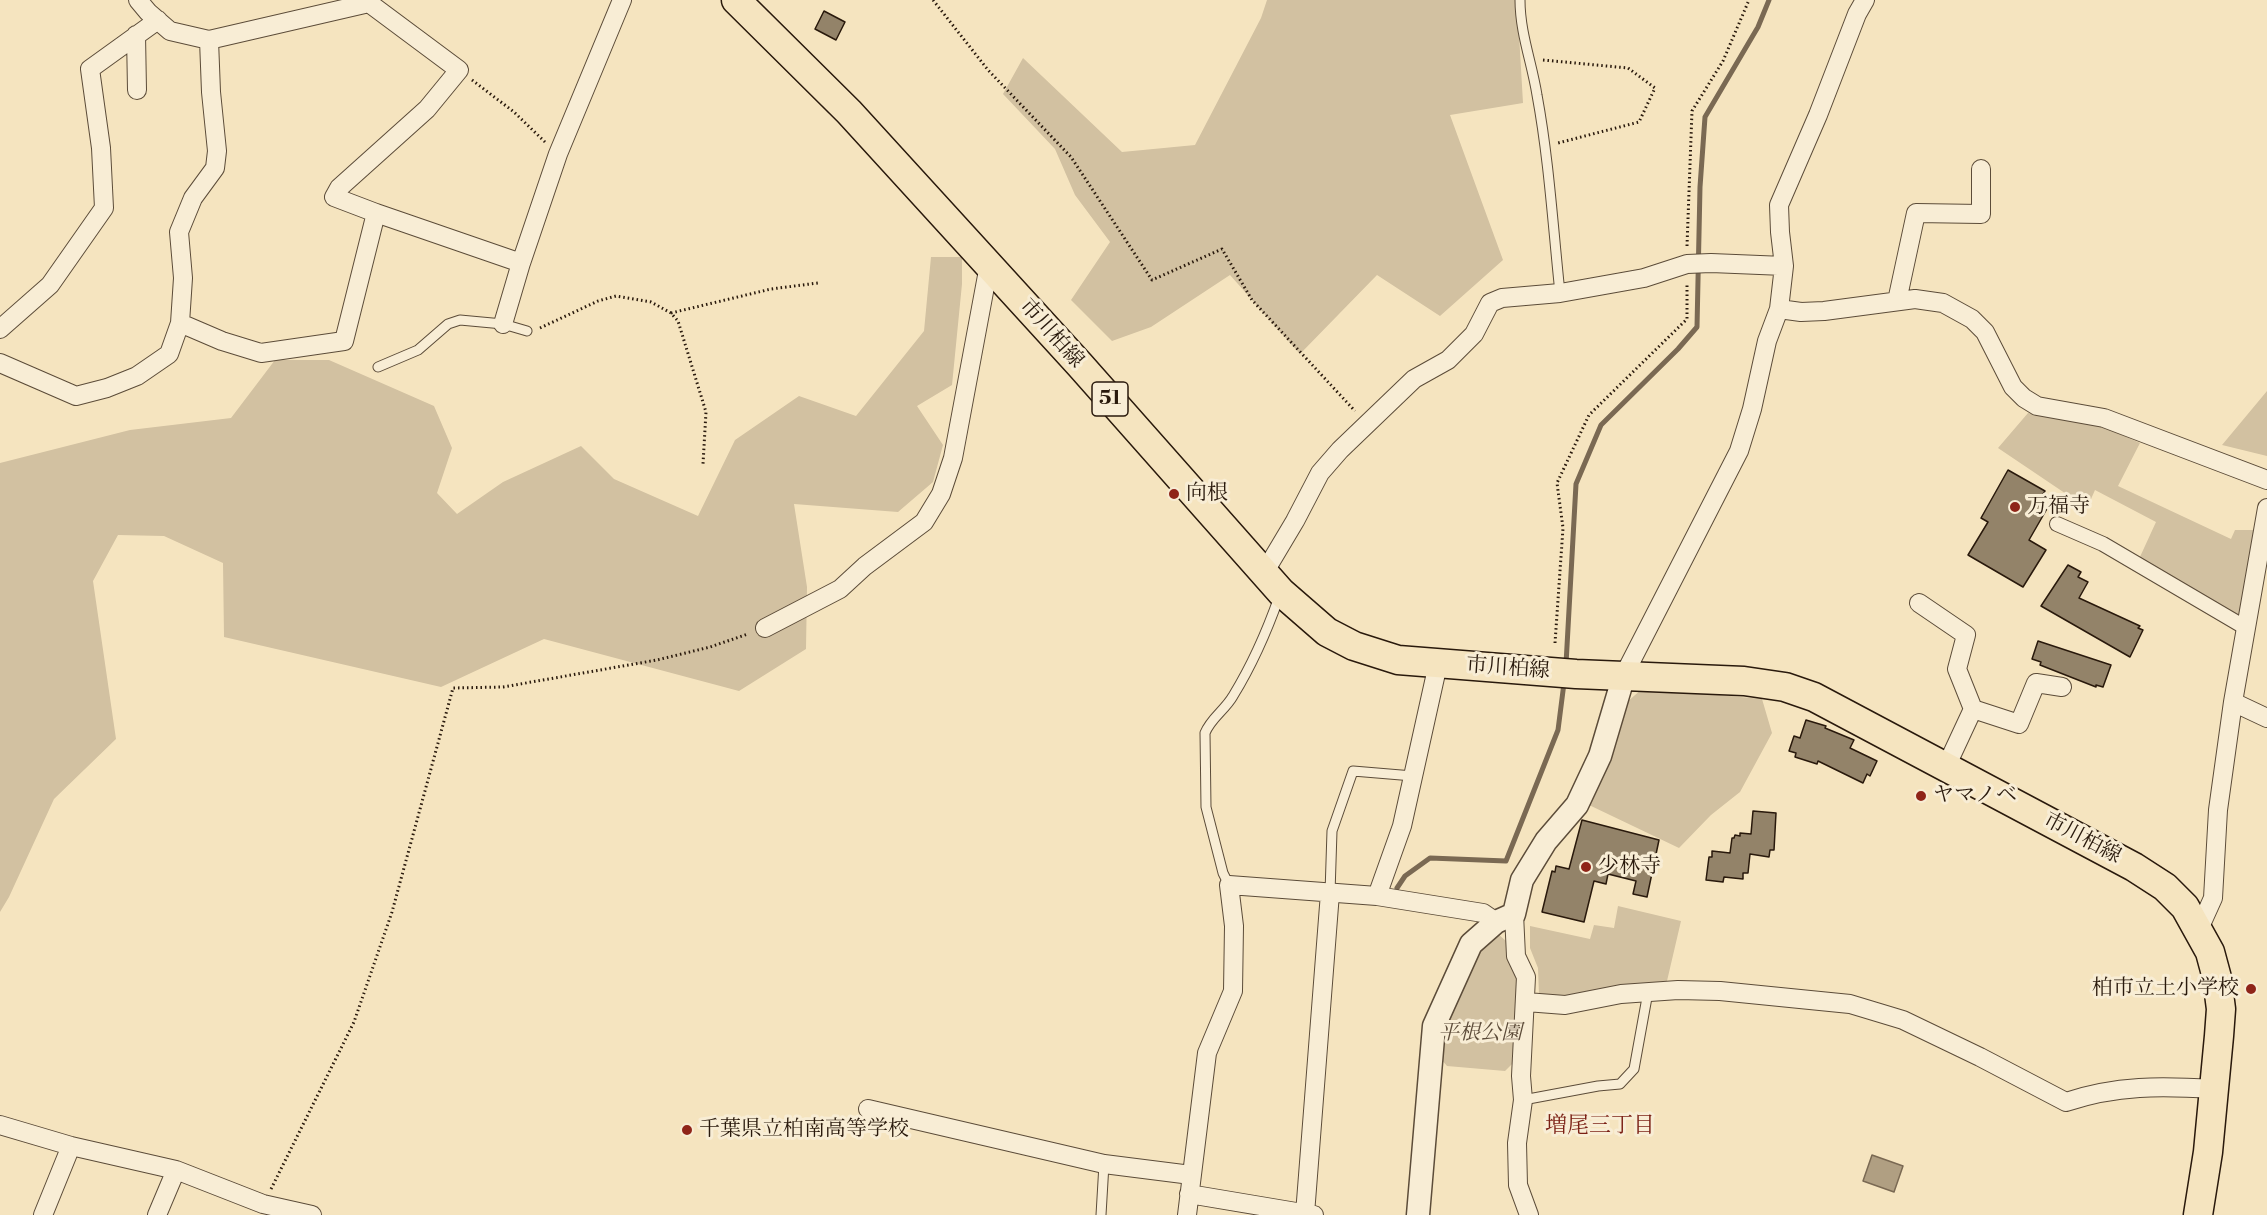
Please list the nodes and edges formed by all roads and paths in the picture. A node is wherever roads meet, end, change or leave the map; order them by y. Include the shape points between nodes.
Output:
1 (138, 0) edge
2 (622, 0) edge
3 (736, 0) edge
4 (933, 0) edge
5 (1520, 0) edge
6 (1749, 0) edge
7 (1865, 0) edge
8 (370, 2) edge
9 (158, 20) junction
10 (136, 35) junction
11 (208, 40) junction
12 (1529, 59) junction
13 (459, 70) junction
14 (137, 90) dead end
15 (1545, 146) junction
16 (558, 154) junction
17 (1982, 169) dead end
18 (376, 213) junction
19 (521, 263) junction
20 (1687, 264) junction
21 (989, 265) junction
22 (1784, 266) junction
23 (818, 283) dead end
24 (1560, 293) junction
25 (1897, 301) junction
26 (1779, 309) junction
27 (671, 313) junction
28 (180, 323) junction
29 (503, 324) junction
30 (0, 329) edge
31 (527, 331) joint
32 (0, 363) edge
33 (378, 367) dead end
34 (1367, 424) junction
35 (703, 464) dead end
36 (2267, 480) edge
37 (2266, 521) edge
38 (2056, 524) dead end
39 (1272, 582) junction
40 (1919, 603) dead end
41 (765, 628) joint
42 (2246, 628) junction
43 (1555, 643) dead end
44 (1438, 664) junction
45 (1624, 675) junction
46 (2062, 687) dead end
47 (2234, 702) junction
48 (1973, 709) junction
49 (2267, 718) edge
50 (1946, 767) junction
51 (1413, 776) junction
52 (1229, 885) junction
53 (1330, 893) junction
54 (1377, 896) junction
55 (1505, 918) junction
56 (2199, 929) junction
57 (1648, 992) junction
58 (1526, 1002) junction
59 (2214, 1089) junction
60 (1523, 1100) junction
61 (868, 1109) dead end
62 (0, 1125) edge
63 (71, 1146) junction
64 (1104, 1164) junction
65 (176, 1170) junction
66 (1191, 1175) junction
67 (1189, 1194) junction
68 (261, 1210) edge
69 (1309, 1214) edge
70 (43, 1215) edge
71 (157, 1215) edge
72 (312, 1215) edge
73 (1101, 1215) edge
74 (1187, 1215) edge
75 (1418, 1215) edge
76 (1529, 1215) edge
77 (2198, 1215) edge

1 - 9 street
2 - 16 street
3 - 21 main road, 市川柏線 / 51 via 849,112
4 - 34 path via 988,70 1071,157 1152,280 1222,249 1252,300
5 - 12 lane
6 - 20 path via 1724,61 1692,111
7 - 22 street via 1779,205
8 - 11 street
8 - 13 street
9 - 10 street
9 - 11 street via 170,31
10 - 14 street
10 - 30 street via 90,69 101,148 104,208 50,285
11 - 28 street via 217,152 215,168 193,198 179,232 183,278
12 - 15 lane
12 - 15 path via 1628,68 1655,88 1639,122
13 - 16 path via 514,112
13 - 18 street via 427,110 339,188 334,197
15 - 24 lane
16 - 19 street
17 - 25 street via 1981,214 1916,213
18 - 19 street
18 - 28 street via 344,341 261,353
19 - 29 street
20 - 22 street
20 - 24 street via 1644,278
20 - 43 path via 1687,319 1589,416 1557,483 1563,528
21 - 39 main road, 市川柏線 / 51
21 - 41 street via 953,458 941,494 924,522 840,589
22 - 26 street
23 - 27 path via 771,289
24 - 34 street via 1502,298 1490,303 1474,334 1448,360 1414,379
25 - 26 street via 1824,311
25 - 36 street via 1943,303 1972,319 1985,332 2013,387 2037,406 2104,418
26 - 45 street via 1738,451
27 - 31 path via 651,302 616,296
27 - 35 path via 678,321 706,412
28 - 32 street via 169,354 137,376 76,396
29 - 31 lane
29 - 33 lane via 460,320 448,324 418,350
34 - 39 street via 1320,473 1295,521
37 - 42 street
38 - 42 street via 2103,544
39 - 44 main road, 市川柏線 / 51 via 1327,632 1354,646 1398,660
39 - 52 lane via 1244,679 1209,723 1205,734 1206,807
40 - 48 street via 1966,635 1957,669
41 - 68 path via 657,660 503,687 453,688 392,912 354,1022
42 - 47 street
44 - 45 main road, 市川柏線 / 51
44 - 51 street
45 - 50 main road, 市川柏線 / 51 via 1785,687 1814,697
45 - 55 street via 1600,756 1577,805 1546,841
46 - 48 street via 2036,683 2019,724
47 - 49 street
47 - 56 street via 2218,810 2213,898
48 - 50 street
50 - 56 main road, 市川柏線 / 51 via 2134,867 2165,887
51 - 53 lane via 1353,771 1332,831
51 - 54 street via 1402,826
52 - 53 street
52 - 66 street via 1234,926 1233,991 1207,1053
53 - 54 street
53 - 69 street
54 - 55 street
55 - 58 street via 1526,976
55 - 75 street via 1471,944 1434,1026
56 - 59 main road, 市川柏線 / 51 via 2210,952 2221,1009
57 - 58 street via 1565,1005
57 - 59 street via 1720,991 1850,1004 1903,1020 2066,1102 2123,1088
57 - 60 lane via 1634,1069 1620,1084
58 - 60 street
59 - 77 main road, 市川柏線 / 51
60 - 76 street via 1517,1143 1518,1185
61 - 64 street
62 - 63 street
63 - 65 street
63 - 70 street
64 - 66 street
64 - 73 lane
65 - 68 street
65 - 71 street
66 - 67 street
67 - 69 street
67 - 74 street
68 - 72 street

